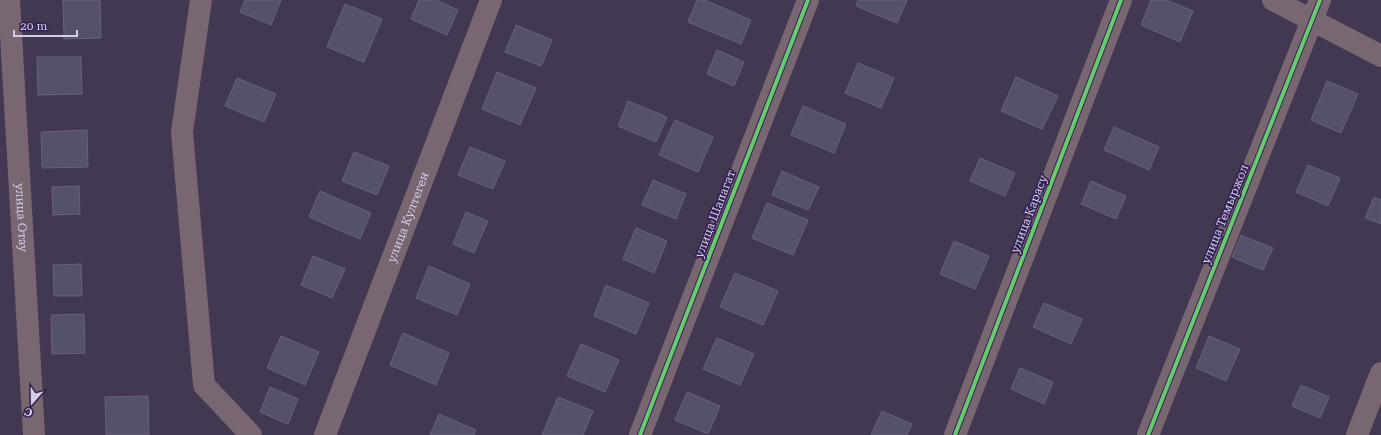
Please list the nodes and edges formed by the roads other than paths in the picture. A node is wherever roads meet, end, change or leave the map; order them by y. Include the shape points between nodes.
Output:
1 (9, 0) edge
2 (201, 0) edge
3 (491, 0) edge
4 (808, 0) edge
5 (1121, 0) edge
6 (1273, 0) edge
7 (1316, 10) edge
8 (1381, 56) edge
9 (1381, 373) edge
10 (34, 435) edge
11 (251, 435) edge
12 (325, 435) edge
13 (640, 435) edge
14 (955, 435) edge
15 (1148, 435) edge
16 (1356, 435) edge

1 - 10 street, улица Отау
2 - 11 street via 182,132 204,385
3 - 12 street, улица Култеген
4 - 13 street, улица Шапагат
5 - 14 street, улица Карасу
6 - 7 street
7 - 8 street
7 - 15 street, улица Темыржол
9 - 16 street

